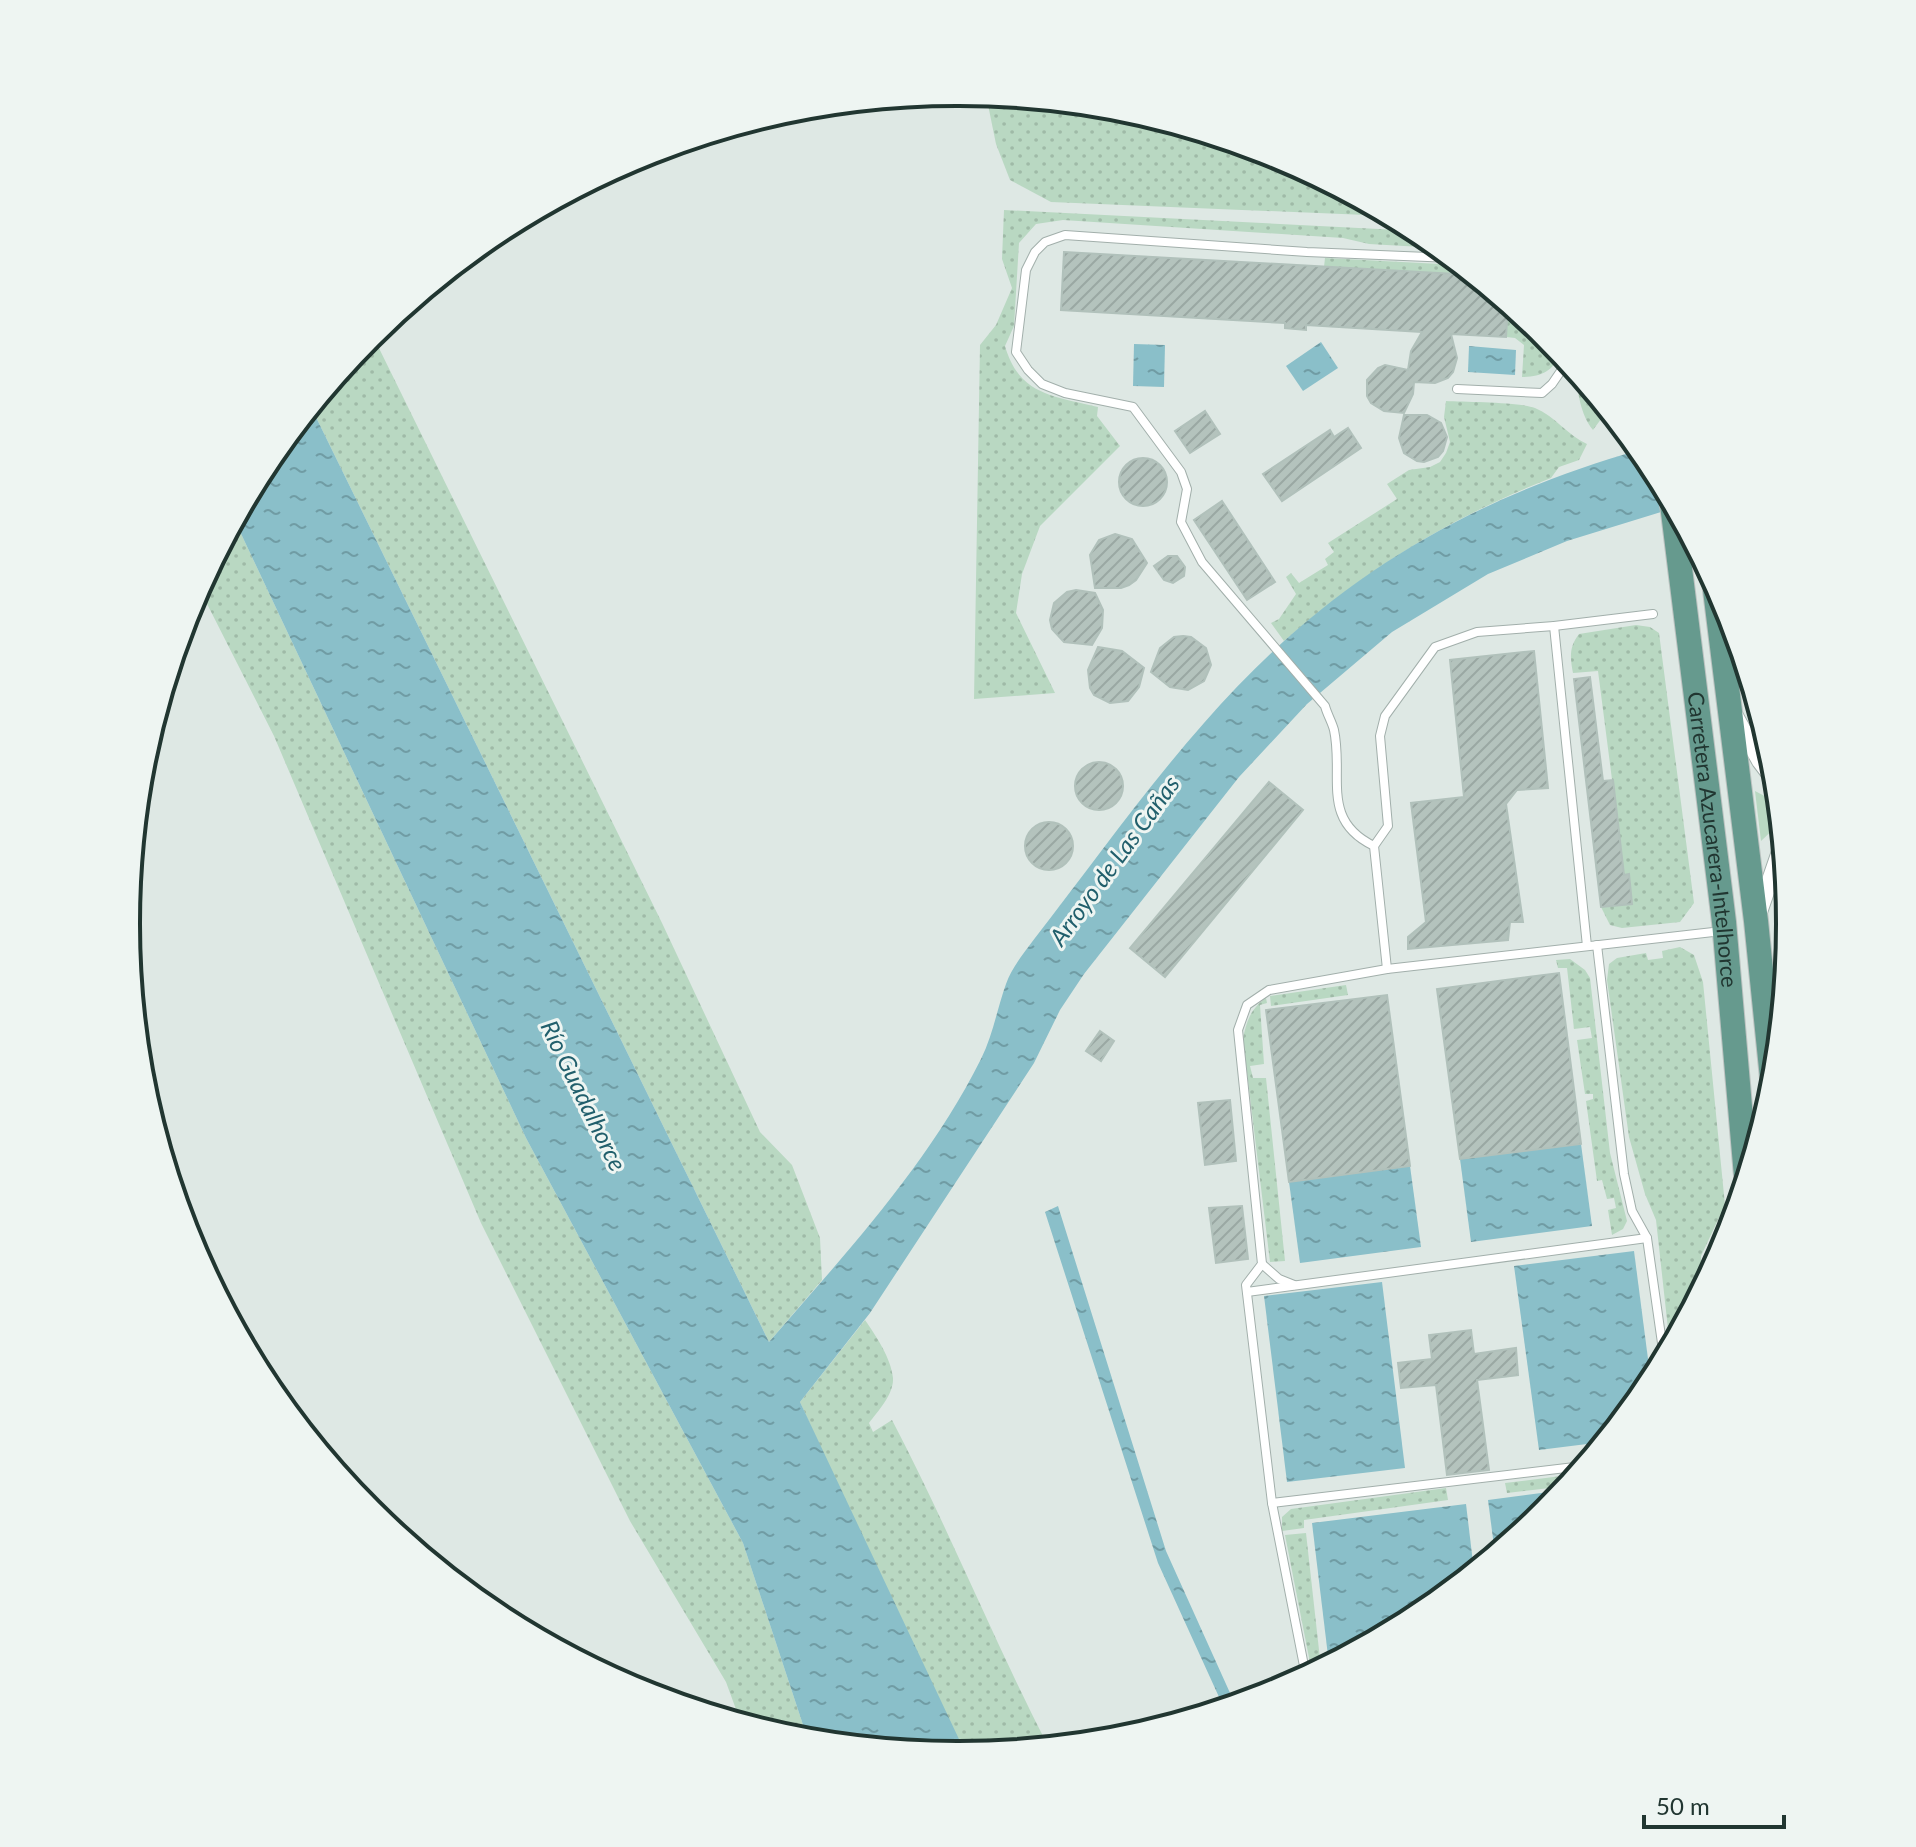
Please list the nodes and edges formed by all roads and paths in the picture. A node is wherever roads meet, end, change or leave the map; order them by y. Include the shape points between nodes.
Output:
1 (1431, 257) edge
2 (1561, 371) edge
3 (1457, 389) dead end
4 (1676, 534) edge
5 (1653, 614) dead end
6 (1554, 626) junction
7 (1720, 629) edge
8 (1729, 704) junction
9 (1759, 759) edge
10 (1374, 846) junction
11 (1774, 869) edge
12 (1756, 921) junction
13 (1725, 931) junction
14 (1592, 946) junction
15 (1387, 969) junction
16 (1768, 1037) edge
17 (1744, 1149) edge
18 (1647, 1238) junction
19 (1262, 1264) junction
20 (1295, 1286) junction
21 (1247, 1292) junction
22 (1661, 1339) edge
23 (1569, 1468) edge
24 (1272, 1503) junction
25 (1304, 1664) edge

1 - 10 lane via 1065,235 1045,242 1026,270 1016,352 1042,384 1133,407 1181,472 1187,489 1181,522 1190,544 1325,706 1334,730 1339,808 1355,837
2 - 3 lane via 1542,393
4 - 13 main road, Carretera Azucarera-Intelhorce
5 - 6 lane
6 - 10 lane via 1477,632 1435,647 1385,716 1380,736 1388,826
6 - 14 lane
7 - 8 main road, Carretera Azucarera-Intelhorce
8 - 9 street
8 - 12 main road, Carretera Azucarera-Intelhorce
10 - 15 lane
11 - 12 street
12 - 16 main road, Carretera Azucarera-Intelhorce
13 - 14 lane
13 - 17 main road, Carretera Azucarera-Intelhorce
14 - 15 lane
14 - 18 lane via 1624,1174 1632,1211
15 - 19 lane via 1269,990 1247,1005 1238,1030
18 - 20 lane
18 - 22 lane
19 - 20 lane
19 - 21 lane via 1246,1285
20 - 21 lane
21 - 24 lane
23 - 24 lane
24 - 25 lane

